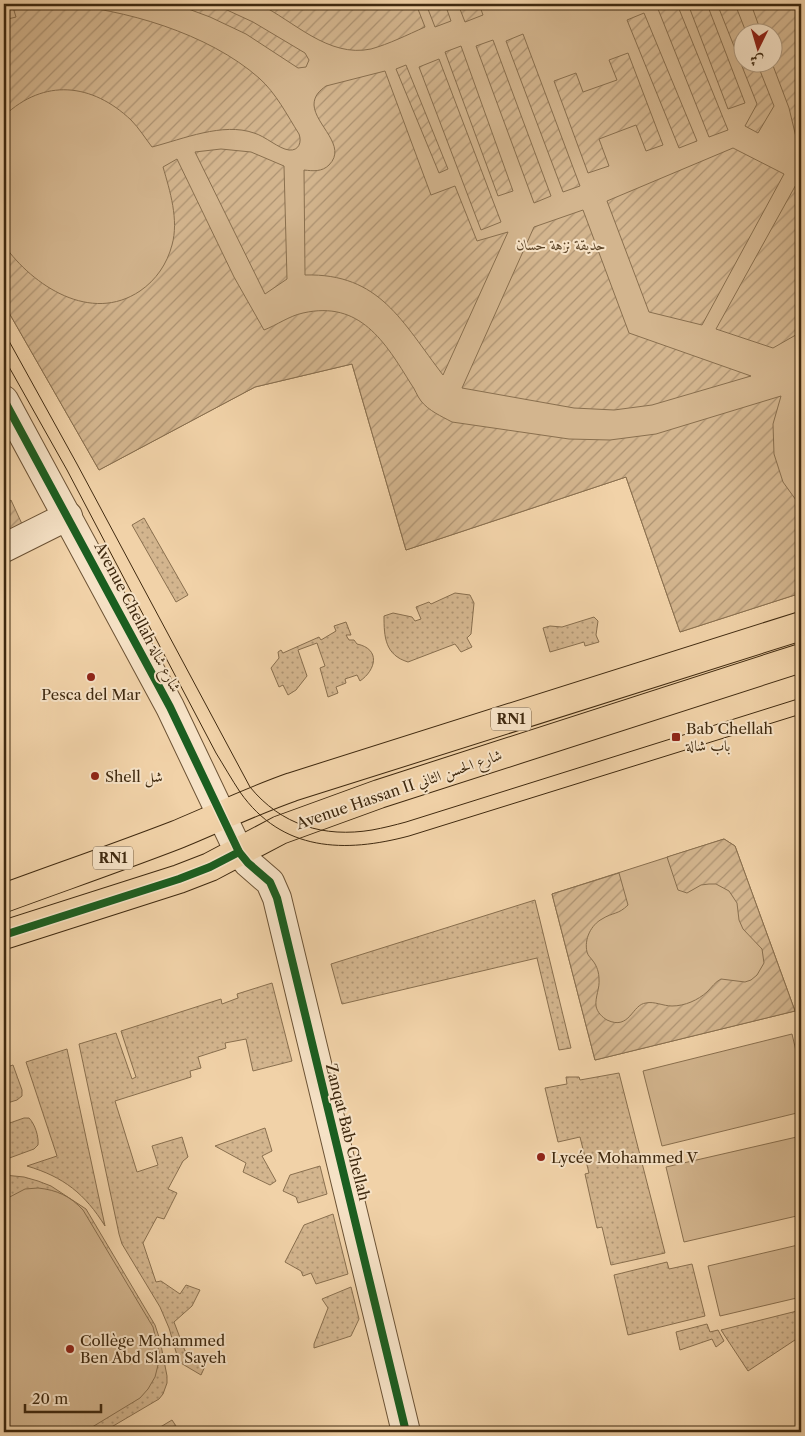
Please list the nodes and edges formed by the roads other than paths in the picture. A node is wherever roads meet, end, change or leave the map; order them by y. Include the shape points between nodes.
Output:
1 (4, 400) edge
2 (68, 516) junction
3 (4, 548) edge
4 (801, 626) edge
5 (801, 658) edge
6 (222, 815) junction
7 (239, 852) junction
8 (4, 898) edge
9 (4, 936) edge
10 (406, 1432) edge

1 - 2 street, Avenue Chellah شارع شالة
2 - 3 street
2 - 6 street, Avenue Chellah شارع شالة via 170,707
4 - 6 main road, Avenue Hassan II شارع الحسن الثاني / RN1 via 292,787
5 - 7 main road, Avenue Hassan II شارع الحسن الثاني / RN1 via 379,794 280,830
6 - 7 street, Avenue Chellah شارع شالة
6 - 8 main road, Avenue Hassan II شارع الحسن الثاني / RN1
7 - 9 main road, Avenue Hassan II شارع الحسن الثاني / RN1 via 179,879
7 - 10 street, Zanqat Bab Chellah via 270,882 277,898

